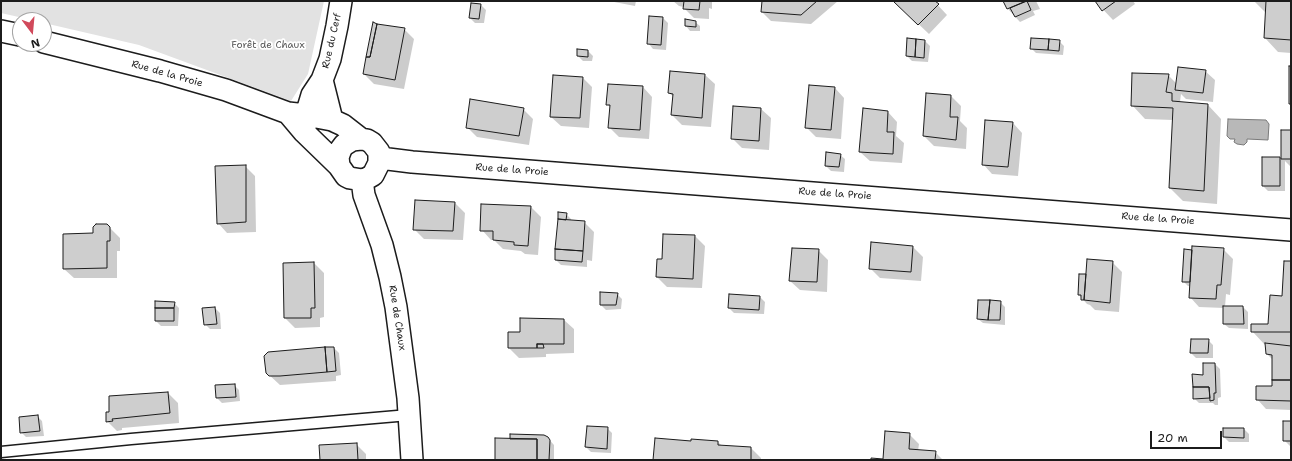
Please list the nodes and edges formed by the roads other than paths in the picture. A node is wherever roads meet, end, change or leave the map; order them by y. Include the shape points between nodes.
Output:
1 (341, 1) edge
2 (1, 31) edge
3 (12, 34) edge
4 (52, 44) edge
5 (322, 80) junction
6 (299, 120) junction
7 (332, 120) junction
8 (361, 139) junction
9 (380, 158) junction
10 (339, 166) junction
11 (362, 180) junction
12 (1291, 230) edge
13 (409, 415) junction
14 (1, 452) edge
15 (412, 460) edge

1 - 5 street, Rue du Cerf via 330,59
2 - 3 street
4 - 6 street, Rue de la Proie via 226,90
5 - 6 street, Rue du Cerf
5 - 7 street, Rue du Cerf
6 - 7 street, Rue de la Proie
6 - 10 street, Rue de la Proie
7 - 8 street, Rue de la Proie
8 - 9 street via 372,143
8 - 10 street via 352,140 344,145 338,157
9 - 11 street via 373,175
9 - 12 street, Rue de la Proie
10 - 11 street via 346,176
11 - 13 street, Rue de Chaux via 364,195 382,245 390,277 400,334
13 - 14 lane
13 - 15 street, Rue de Chaux

